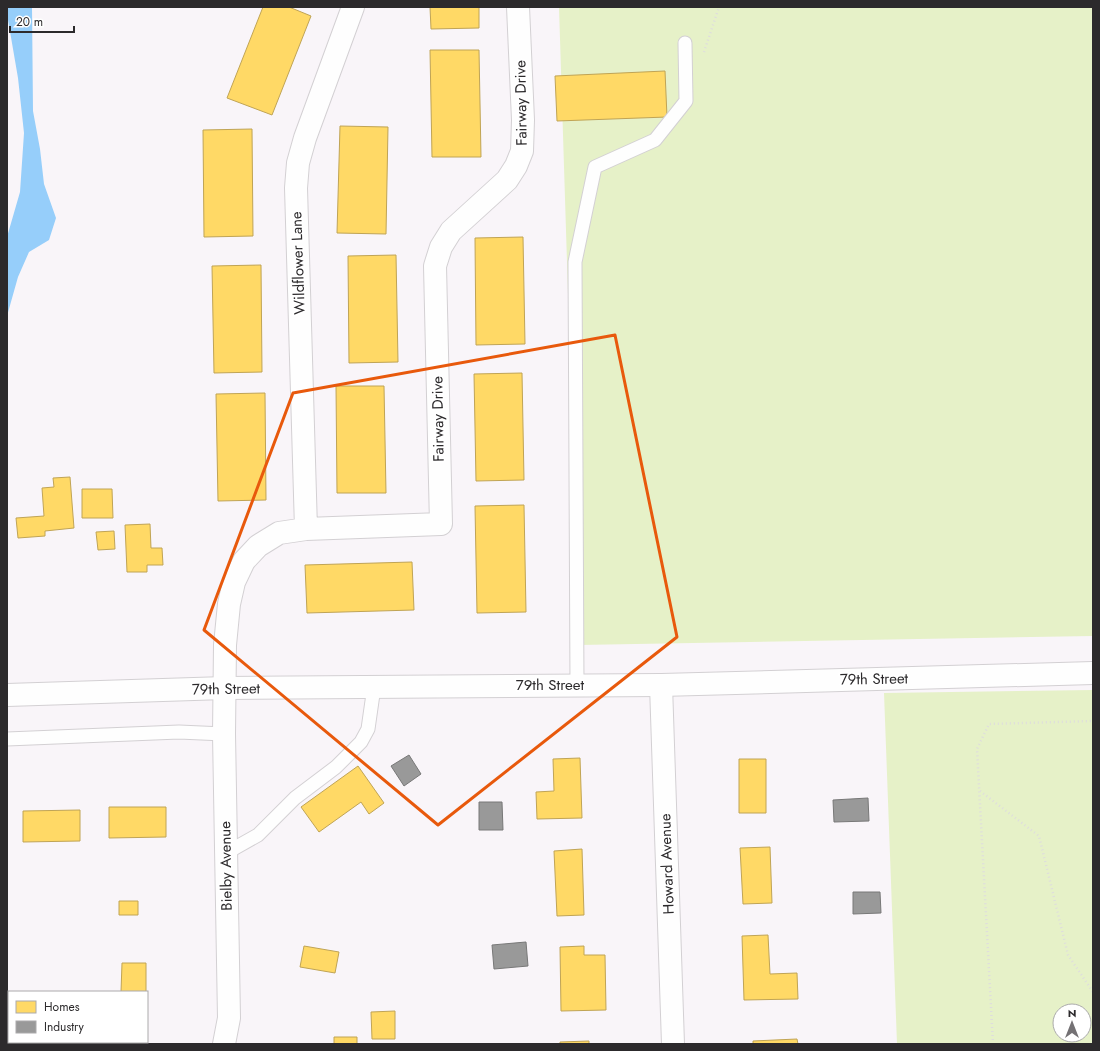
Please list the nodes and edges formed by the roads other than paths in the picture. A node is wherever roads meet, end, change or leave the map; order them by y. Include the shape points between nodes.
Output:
1 (354, 7) edge
2 (518, 7) edge
3 (685, 43) dead end
4 (306, 528) junction
5 (1093, 673) edge
6 (661, 684) junction
7 (577, 685) junction
8 (374, 687) junction
9 (225, 688) junction
10 (7, 695) edge
11 (224, 734) junction
12 (7, 739) edge
13 (226, 853) junction
14 (224, 1044) edge
15 (673, 1044) edge

1 - 4 street, Wildflower Lane via 298,163 296,188
2 - 4 street, Fairway Drive via 524,120 522,151 506,180 450,232 441,247 435,266 441,524
3 - 7 lane via 686,101 655,140 595,167 575,262
4 - 9 street, Fairway Drive via 278,533 258,546 244,561 234,582 229,604 225,645
5 - 6 street, 79th Street
6 - 7 street, 79th Street
6 - 15 street, Howard Avenue
7 - 8 street, 79th Street
8 - 9 street, 79th Street
8 - 13 lane via 368,729 361,742 336,767 295,798 258,835
9 - 10 street, 79th Street
9 - 11 street, Bielby Avenue
11 - 12 lane via 179,732
11 - 13 street, Bielby Avenue
13 - 14 street, Bielby Avenue via 229,1018

